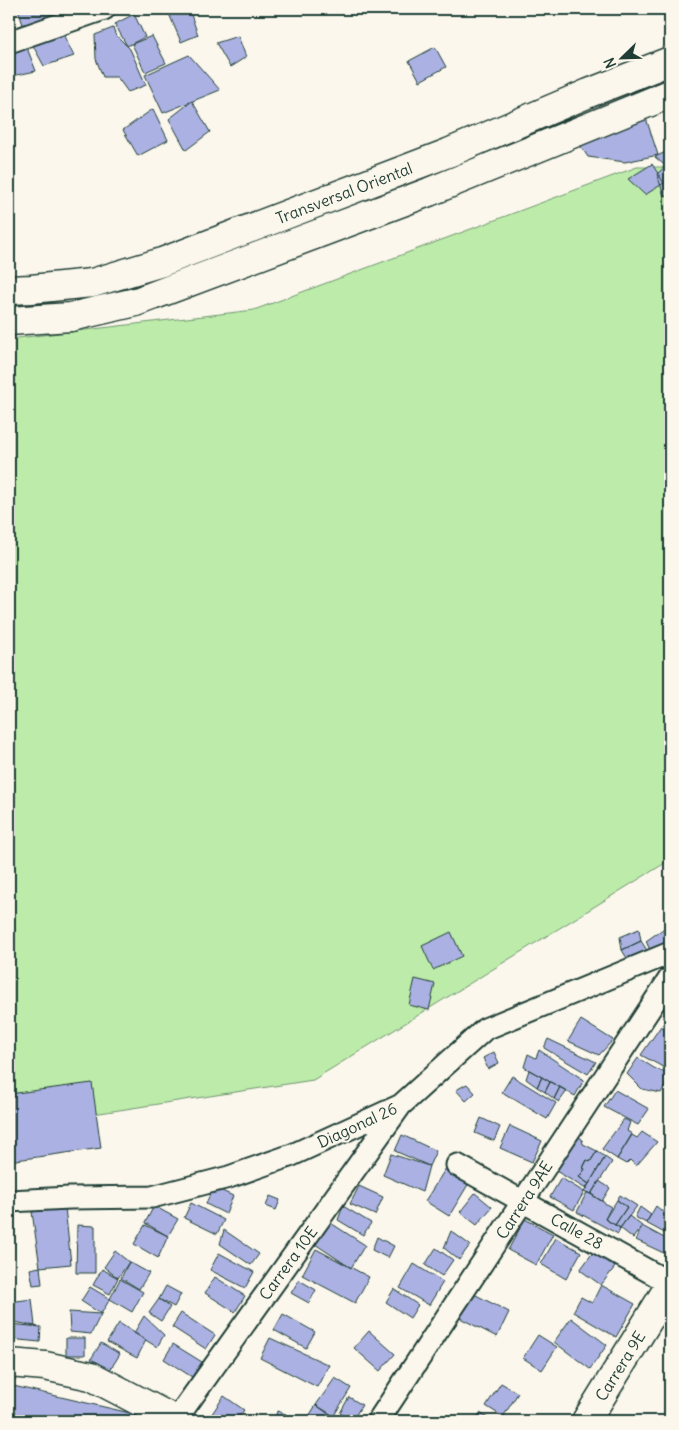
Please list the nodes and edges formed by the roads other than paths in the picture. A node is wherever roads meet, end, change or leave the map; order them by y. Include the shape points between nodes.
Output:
1 (104, 9) edge
2 (9, 42) edge
3 (670, 61) edge
4 (670, 94) edge
5 (9, 290) edge
6 (9, 321) edge
7 (670, 953) edge
8 (670, 978) edge
9 (401, 1105) junction
10 (458, 1165) dead end
11 (524, 1201) junction
12 (9, 1202) edge
13 (670, 1284) edge
14 (9, 1363) edge
15 (176, 1421) edge
16 (378, 1421) edge
17 (586, 1421) edge

1 - 2 street
3 - 5 main road, Transversal Oriental via 448,153 162,262 92,283
4 - 6 main road, Transversal Oriental via 429,192 136,302 71,317
7 - 9 street, Diagonal 26 via 485,1029
8 - 11 street, Carrera 9AE
9 - 12 street, Diagonal 26 via 292,1155 230,1177 152,1197
9 - 15 street, Carrera 10E
10 - 11 street, Calle 28
11 - 13 street, Calle 28
11 - 16 street, Carrera 9AE
13 - 17 main road, Carrera 9E
14 - 15 main road via 45,1366 91,1376

